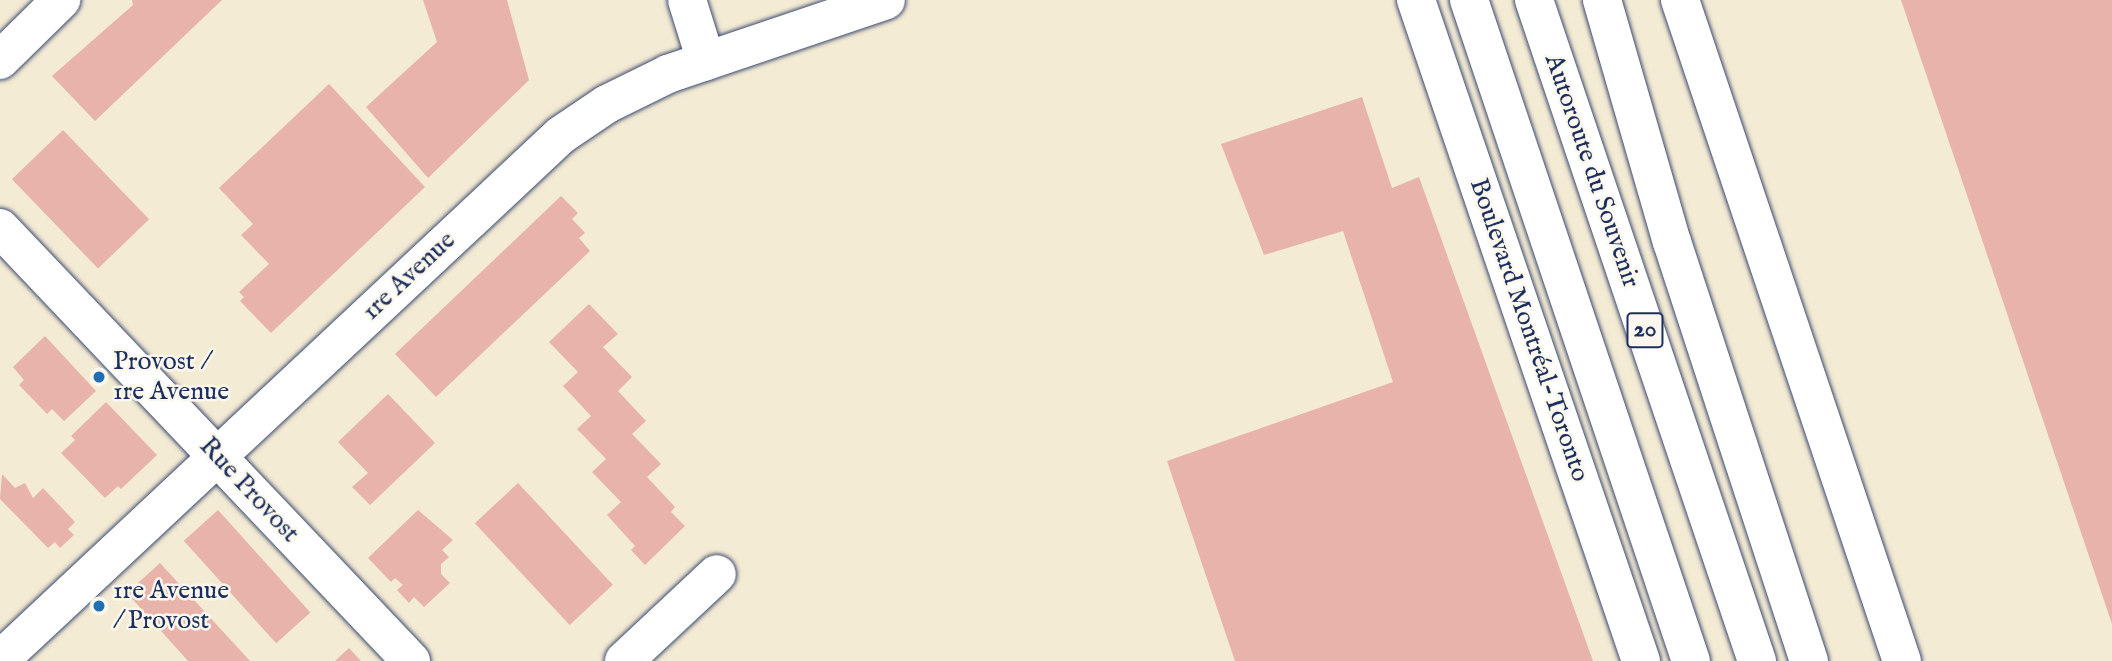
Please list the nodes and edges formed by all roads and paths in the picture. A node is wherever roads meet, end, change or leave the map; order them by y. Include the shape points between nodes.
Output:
1 (61, 0) edge
2 (687, 0) edge
3 (886, 0) edge
4 (1416, 0) edge
5 (1469, 0) edge
6 (1534, 0) edge
7 (1602, 0) edge
8 (1680, 0) edge
9 (0, 60) edge
10 (706, 61) junction
11 (0, 228) edge
12 (218, 456) junction
13 (717, 575) dead end
14 (0, 660) edge
15 (411, 661) edge
16 (624, 661) edge
17 (1641, 661) edge
18 (1691, 661) edge
19 (1757, 661) edge
20 (1809, 661) edge
21 (1902, 661) edge

1 - 9 main road
2 - 10 main road
3 - 10 main road, 1re Avenue
4 - 17 main road, Boulevard Montréal-Toronto
5 - 18 main road, 20
6 - 19 main road, Autoroute du Souvenir / 20
7 - 20 main road via 1672,242
8 - 21 main road
10 - 12 main road, 1re Avenue via 629,92 561,135
11 - 12 main road, Rue Provost
12 - 14 main road, 1re Avenue
12 - 15 main road, Rue Provost
13 - 16 main road

